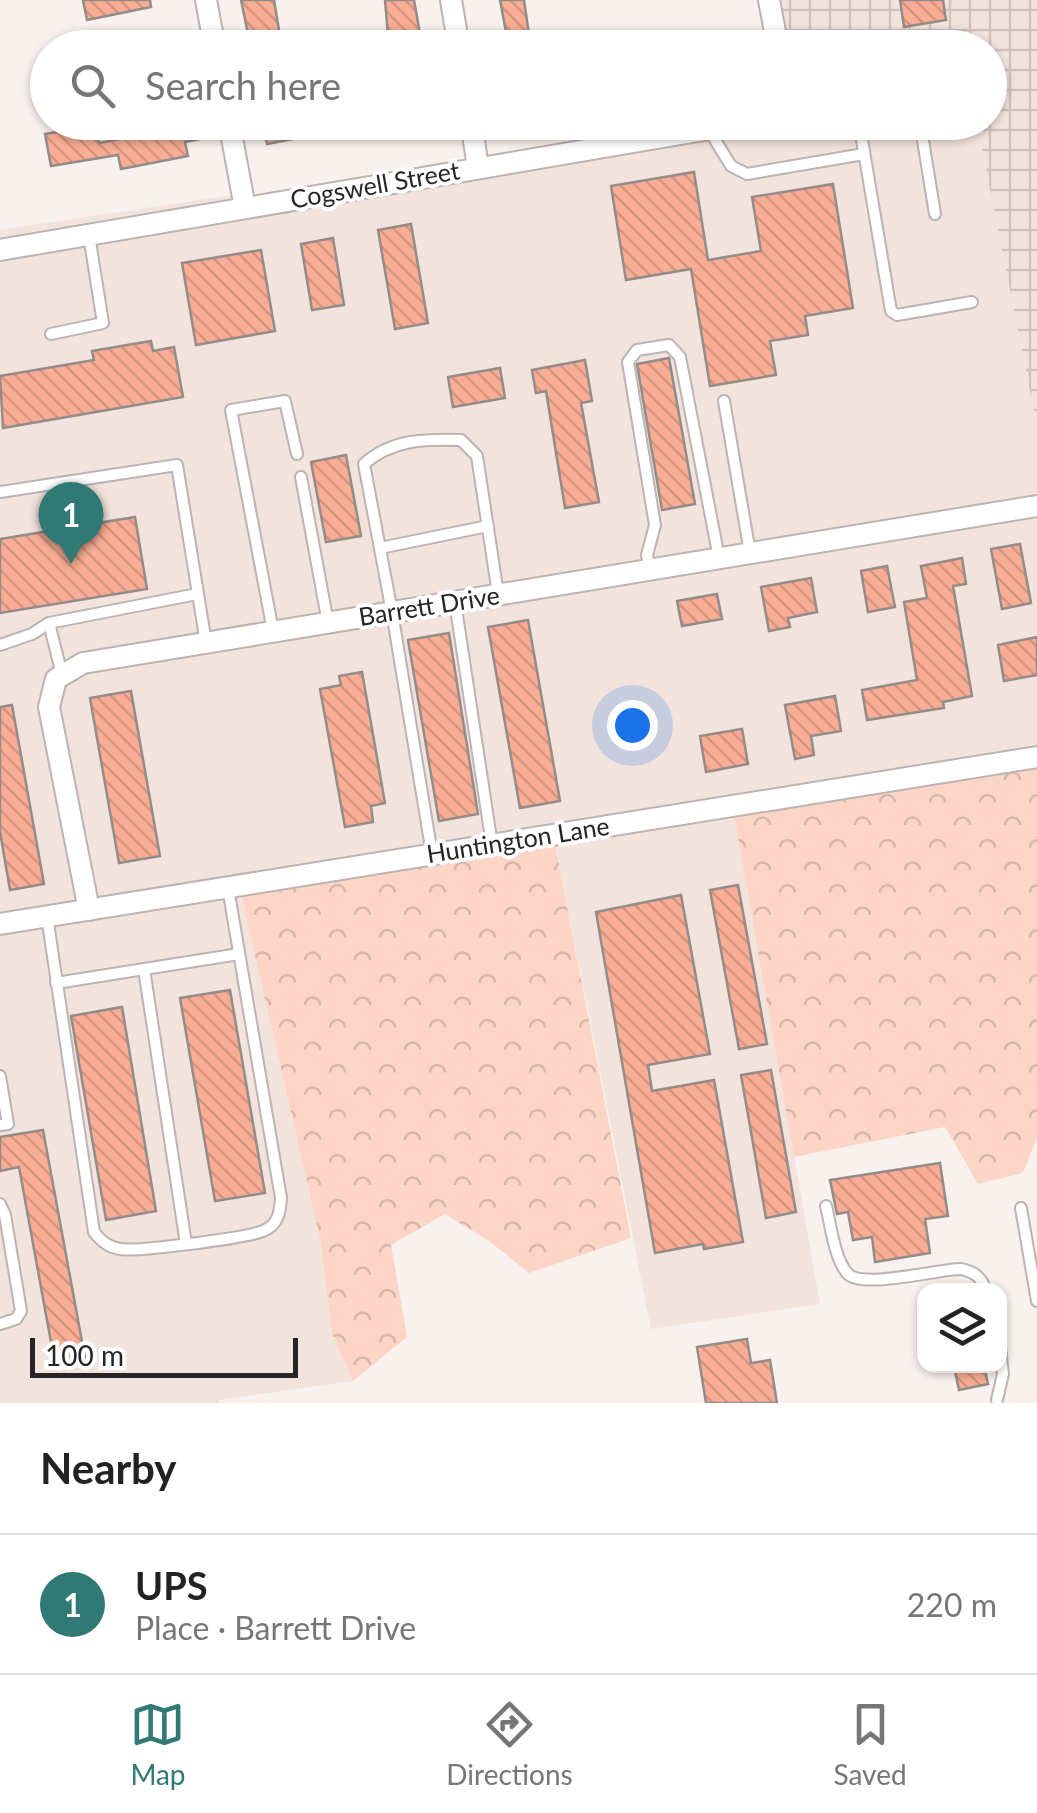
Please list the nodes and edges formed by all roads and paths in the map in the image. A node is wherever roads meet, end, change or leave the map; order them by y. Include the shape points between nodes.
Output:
1 (206, 0) edge
2 (451, 0) edge
3 (770, 0) edge
4 (212, 30) edge
5 (456, 30) edge
6 (775, 30) edge
7 (232, 140) edge
8 (474, 140) edge
9 (646, 140) edge
10 (714, 140) edge
11 (862, 140) edge
12 (923, 140) edge
13 (864, 154) junction
14 (478, 167) junction
15 (245, 208) junction
16 (935, 214) dead end
17 (89, 235) junction
18 (0, 250) edge
19 (972, 302) dead end
20 (51, 334) dead end
21 (724, 401) dead end
22 (296, 454) dead end
23 (301, 477) dead end
24 (0, 492) edge
25 (1037, 506) edge
26 (488, 526) junction
27 (380, 548) junction
28 (750, 553) junction
29 (719, 558) junction
30 (650, 570) junction
31 (198, 594) junction
32 (498, 594) junction
33 (455, 602) junction
34 (392, 612) junction
35 (328, 622) junction
36 (49, 623) junction
37 (273, 632) junction
38 (206, 643) junction
39 (0, 645) edge
40 (62, 676) junction
41 (1037, 757) edge
42 (492, 845) junction
43 (432, 854) junction
44 (228, 887) junction
45 (89, 910) junction
46 (47, 916) junction
47 (0, 924) edge
48 (239, 954) junction
49 (144, 969) junction
50 (56, 983) junction
51 (0, 1076) edge
52 (0, 1125) edge
53 (0, 1204) edge
54 (826, 1206) dead end
55 (1021, 1208) dead end
56 (186, 1244) junction
57 (983, 1283) edge
58 (1037, 1301) edge
59 (0, 1324) edge
60 (1003, 1373) edge
61 (998, 1402) edge
62 (983, 1403) edge

1 - 4 street
2 - 5 street
3 - 6 street
7 - 15 street
8 - 14 street
9 - 14 street, Cogswell Street
10 - 13 lane via 731,166 747,174
11 - 13 lane
12 - 16 lane
13 - 19 lane via 891,311
14 - 15 street, Cogswell Street
15 - 17 street, Cogswell Street
17 - 18 street, Cogswell Street
17 - 20 lane via 104,323
21 - 28 lane
22 - 37 lane via 285,400 231,410
23 - 35 lane
24 - 31 lane via 176,465
25 - 28 street, Barrett Drive
26 - 27 lane
26 - 27 lane via 478,456 462,440 424,439 380,449 364,464
26 - 32 lane
27 - 34 lane
28 - 29 street, Barrett Drive
29 - 30 street, Barrett Drive
29 - 30 lane via 680,357 669,345 637,350 628,362 655,525
30 - 32 street, Barrett Drive
31 - 36 lane
31 - 38 lane
32 - 33 street, Barrett Drive
33 - 34 street, Barrett Drive
33 - 42 lane
34 - 35 street, Barrett Drive
34 - 43 lane
35 - 37 street, Barrett Drive
36 - 39 lane
36 - 40 lane
37 - 38 street, Barrett Drive
38 - 40 street, Barrett Drive via 82,663
40 - 45 street via 49,708
41 - 42 street, Huntington Lane
42 - 43 street, Huntington Lane
43 - 44 street, Huntington Lane
44 - 45 street, Huntington Lane
44 - 48 lane
45 - 46 street, Huntington Lane
46 - 47 street, Huntington Lane
46 - 50 lane
48 - 49 lane
48 - 56 lane via 280,1214 263,1231
49 - 50 lane
49 - 56 lane
50 - 56 lane via 94,1232 122,1250
51 - 52 lane via 8,1124
53 - 59 lane via 20,1300 16,1319
54 - 57 lane via 841,1261 854,1279 962,1269
55 - 58 lane
60 - 61 lane
61 - 62 lane

